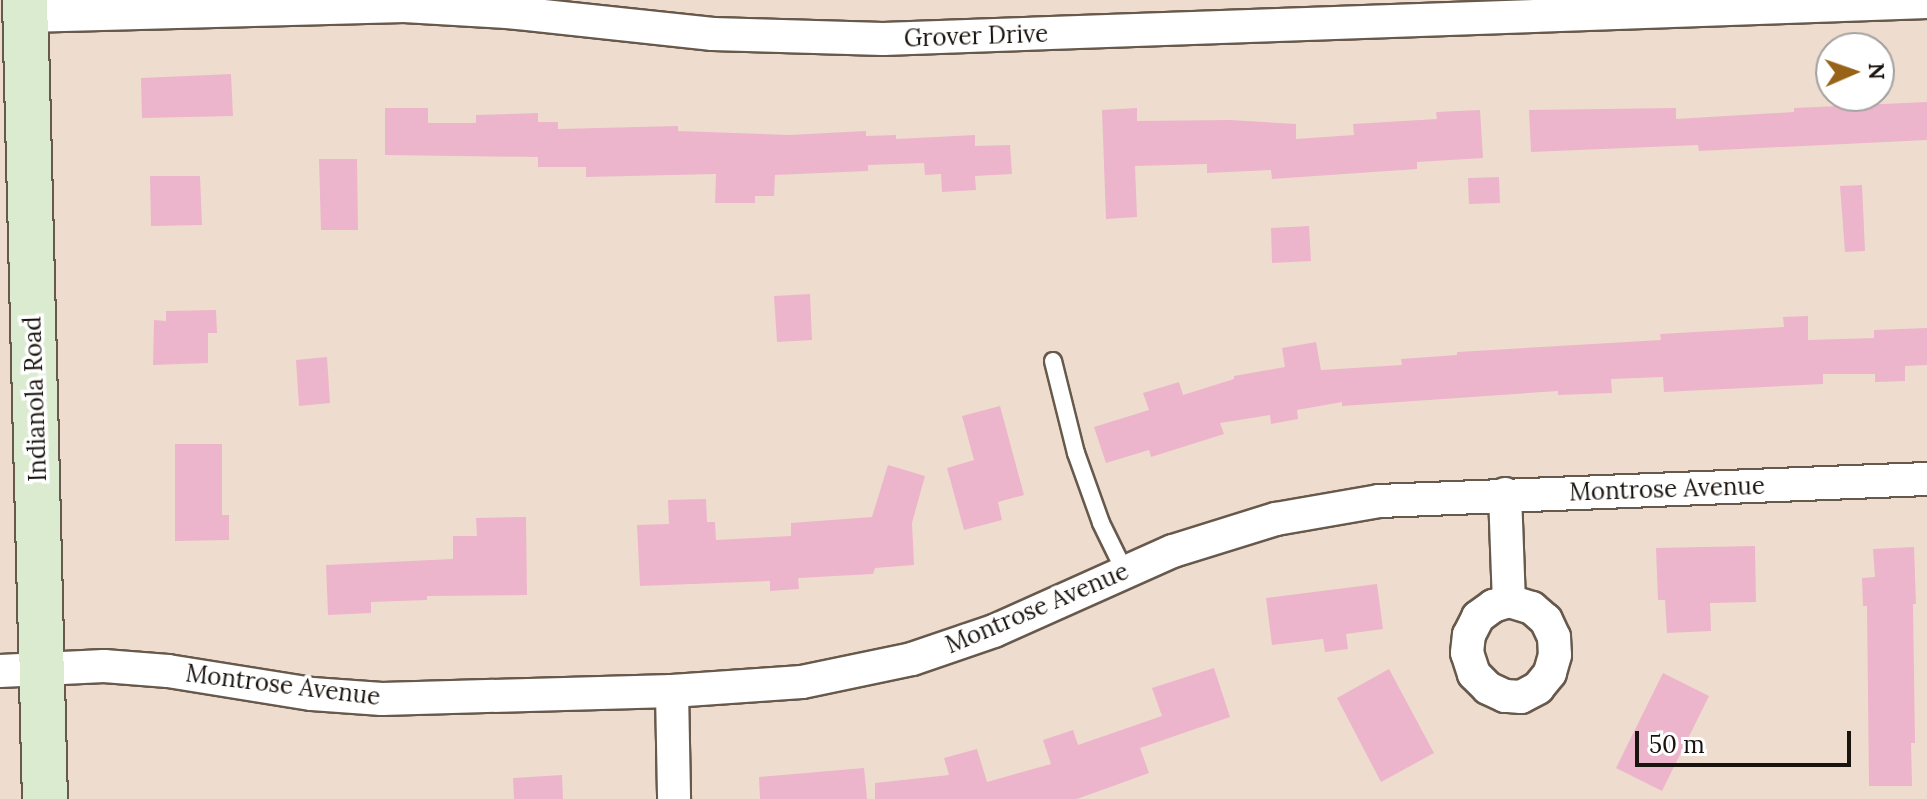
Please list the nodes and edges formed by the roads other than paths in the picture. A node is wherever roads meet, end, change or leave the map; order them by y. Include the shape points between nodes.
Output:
1 (1927, 2) edge
2 (25, 8) edge
3 (1053, 361) dead end
4 (1927, 479) edge
5 (1505, 494) junction
6 (1125, 572) junction
7 (1509, 601) dead end
8 (21, 670) edge
9 (672, 691) junction
10 (45, 799) edge
11 (674, 799) edge

1 - 2 street, Grover Drive via 883,39 713,34 404,6
2 - 8 street, Indianola Road
3 - 6 lane via 1076,453
4 - 5 street, Montrose Avenue
5 - 6 street, Montrose Avenue via 1379,501 1276,519
5 - 7 street
6 - 9 street, Montrose Avenue via 994,631 912,659 802,682
8 - 9 street, Montrose Avenue via 104,666 168,671 312,694 382,699
8 - 10 street, Indianola Road
9 - 11 street

